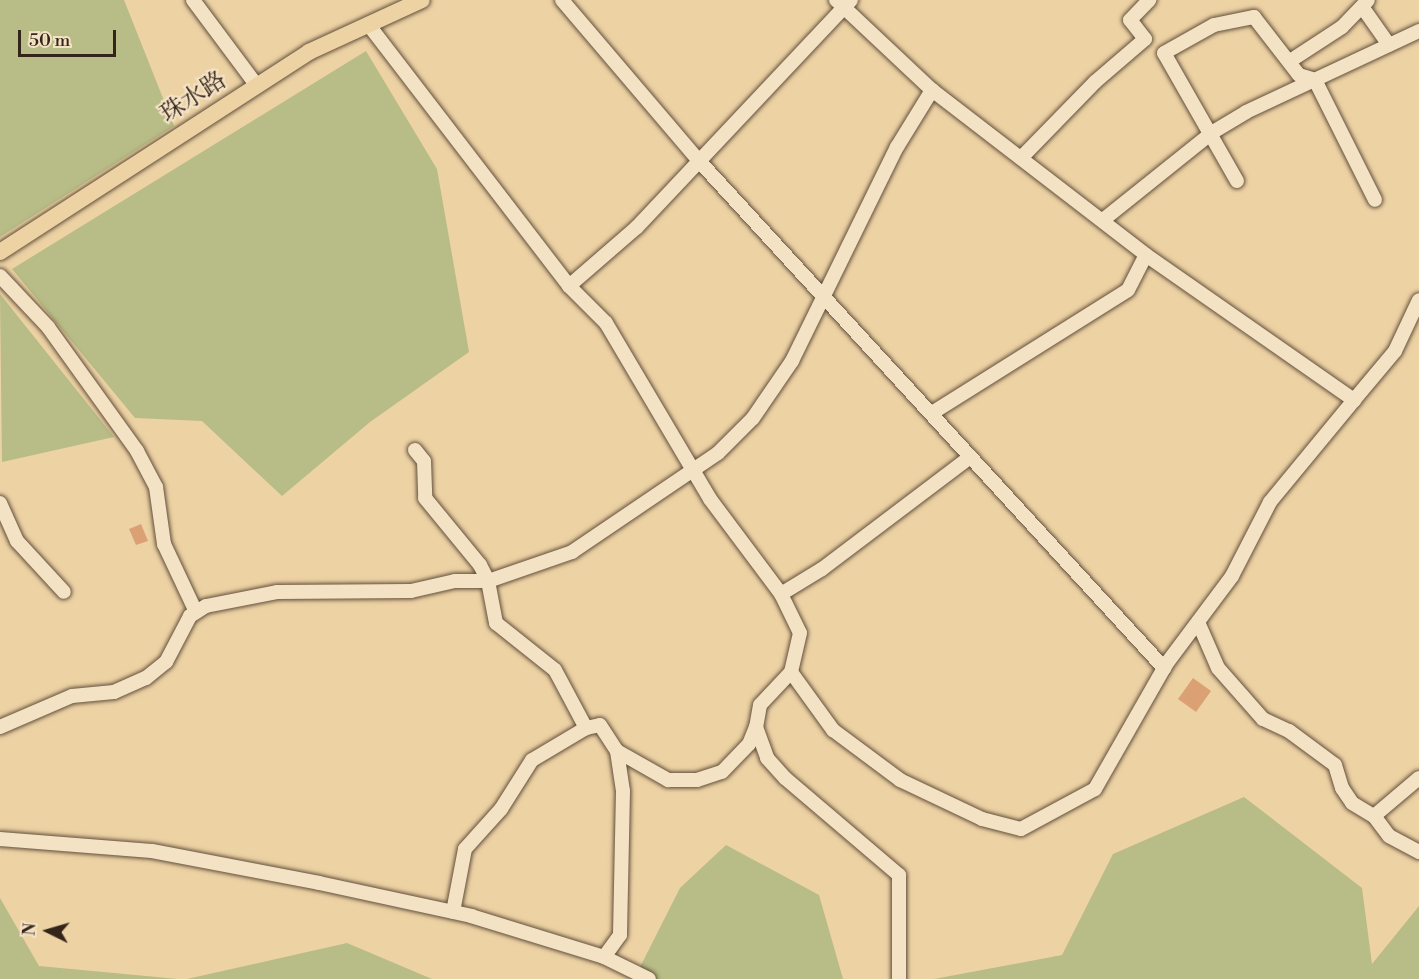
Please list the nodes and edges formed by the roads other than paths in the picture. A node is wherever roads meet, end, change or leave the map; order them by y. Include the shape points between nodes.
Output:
1 (193, 0) edge
2 (423, 0) edge
3 (562, 0) edge
4 (1149, 0) edge
5 (843, 2) edge
6 (1365, 4) edge
7 (368, 24) junction
8 (1419, 31) edge
9 (1389, 45) junction
10 (1290, 61) junction
11 (1315, 80) junction
12 (256, 86) junction
13 (932, 90) junction
14 (1213, 132) junction
15 (1021, 158) junction
16 (700, 162) junction
17 (1237, 181) dead end
18 (1376, 200) dead end
19 (1103, 220) junction
20 (0, 252) edge
21 (1146, 255) junction
22 (0, 276) edge
23 (569, 286) junction
24 (826, 299) junction
25 (1419, 300) edge
26 (1354, 400) junction
27 (932, 412) junction
28 (415, 450) dead end
29 (970, 457) junction
30 (694, 468) junction
31 (0, 503) edge
32 (488, 581) junction
33 (64, 592) dead end
34 (782, 594) junction
35 (196, 612) junction
36 (1198, 622) junction
37 (1164, 668) junction
38 (791, 672) junction
39 (0, 727) edge
40 (756, 727) junction
41 (586, 728) junction
42 (617, 751) junction
43 (1419, 778) edge
44 (1374, 816) junction
45 (0, 839) edge
46 (1419, 852) edge
47 (453, 912) junction
48 (604, 957) junction
49 (649, 979) edge
50 (899, 979) edge

1 - 12 street
2 - 7 main road, 珠水路
3 - 16 street
4 - 15 street via 1130,20 1145,39 1095,82
5 - 13 street
5 - 16 street
6 - 9 street
6 - 10 street via 1342,27
7 - 12 main road, 珠水路 via 309,52
7 - 23 street
8 - 9 street
9 - 11 street
10 - 11 street via 1299,75
10 - 14 street via 1254,17 1214,25 1164,53
11 - 14 street
11 - 18 street
12 - 20 main road, 珠水路
13 - 15 street
13 - 24 street via 897,147
14 - 17 street
14 - 19 street
15 - 19 street
16 - 23 street via 637,227
16 - 24 street
19 - 21 street
21 - 26 street
21 - 27 street via 1128,290
22 - 35 street via 48,327 137,451 156,488 164,544
23 - 30 street via 606,323
24 - 27 street
24 - 30 street via 792,361 753,418 718,453
25 - 26 street via 1395,351
26 - 36 street via 1270,502 1232,576
27 - 29 street
28 - 32 street via 424,461 425,498
29 - 34 street via 822,569
29 - 37 street
30 - 32 street via 572,552
30 - 34 street via 711,500
31 - 33 street via 17,541
32 - 35 street via 455,582 411,591 278,592 206,606
32 - 41 street via 496,622 555,670
34 - 38 street via 800,633
35 - 39 street via 190,616 166,662 146,678 114,692 72,696
36 - 37 street
36 - 44 street via 1218,668 1263,719 1322,753 1335,765 1342,788 1352,803
37 - 38 street via 1095,789 1021,829 982,819 900,780 833,730
38 - 40 street via 760,705
40 - 42 street via 749,744 722,772 697,780 668,780
40 - 50 street via 767,758 785,778 899,875
41 - 42 street via 600,725
41 - 47 street via 532,760 501,809 465,849
42 - 48 street via 623,791 619,872 622,908 620,936
43 - 44 street
44 - 46 street via 1389,836
45 - 47 street via 152,851
47 - 48 street
48 - 49 street

